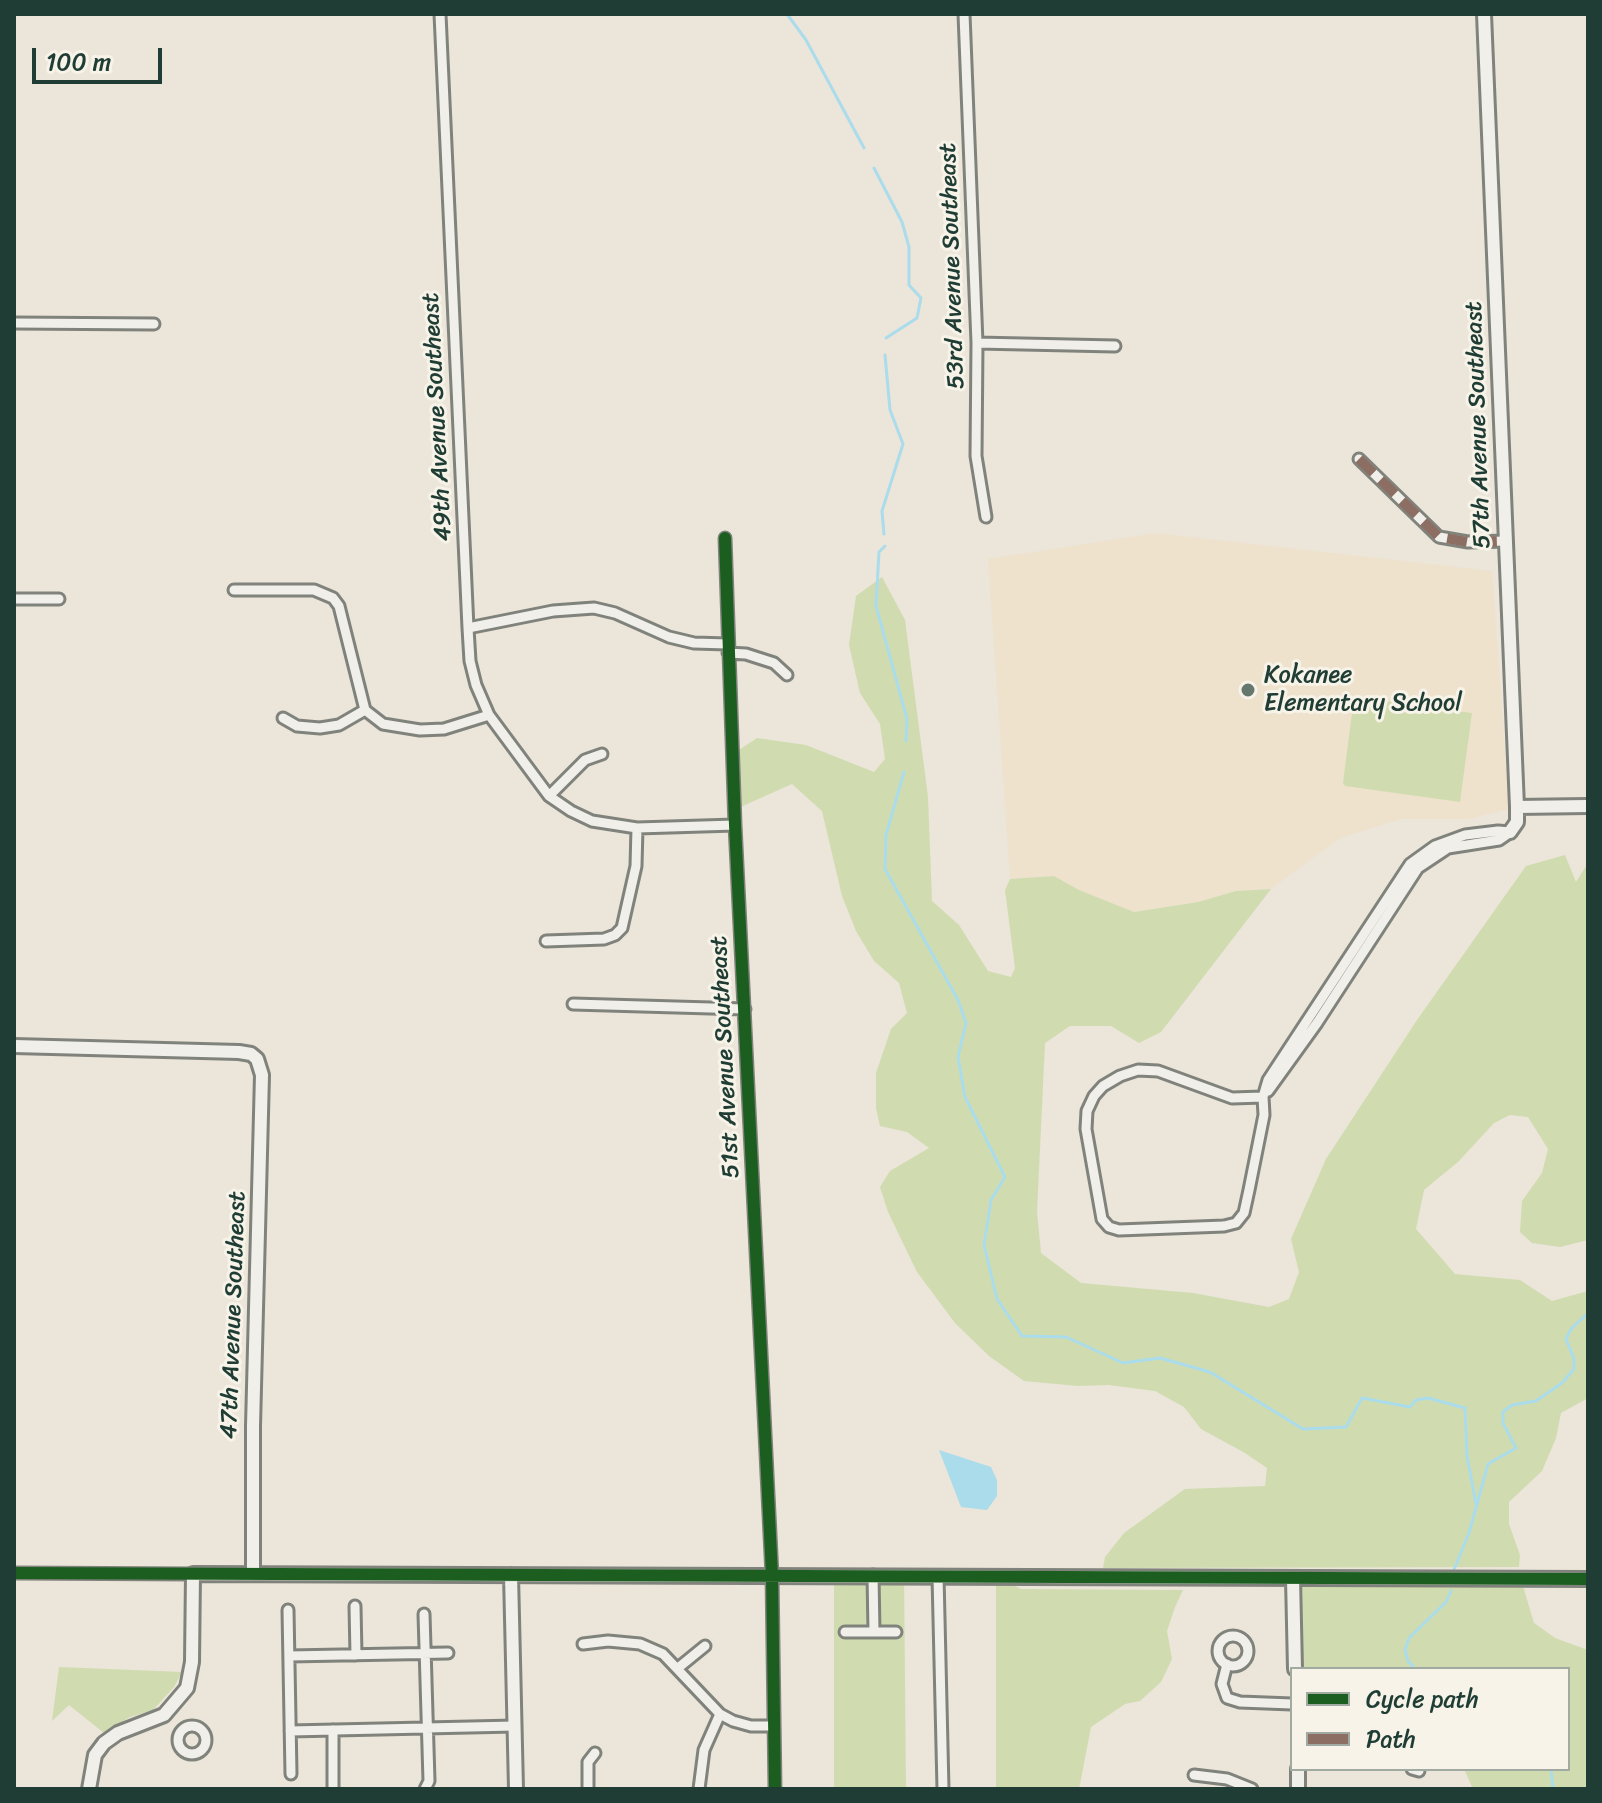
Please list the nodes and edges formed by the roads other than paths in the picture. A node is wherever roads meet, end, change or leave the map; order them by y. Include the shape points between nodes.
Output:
1 (440, 14) edge
2 (964, 14) edge
3 (1484, 14) edge
4 (14, 323) edge
5 (154, 324) dead end
6 (977, 343) junction
7 (1115, 346) dead end
8 (1359, 459) dead end
9 (986, 517) dead end
10 (725, 538) dead end
11 (1506, 541) junction
12 (234, 590) dead end
13 (14, 599) edge
14 (59, 599) dead end
15 (468, 628) junction
16 (728, 648) junction
17 (787, 675) dead end
18 (365, 710) junction
19 (489, 715) junction
20 (283, 718) dead end
21 (602, 754) dead end
22 (549, 796) junction
23 (1588, 806) edge
24 (1517, 807) junction
25 (735, 825) junction
26 (637, 828) junction
27 (1510, 832) joint
28 (546, 941) dead end
29 (573, 1004) dead end
30 (745, 1009) junction
31 (14, 1046) edge
32 (1263, 1097) junction
33 (14, 1573) edge
34 (253, 1573) junction
35 (193, 1574) junction
36 (511, 1575) junction
37 (772, 1575) junction
38 (873, 1575) junction
39 (938, 1576) junction
40 (1293, 1578) junction
41 (1588, 1579) edge
42 (355, 1606) dead end
43 (288, 1610) dead end
44 (424, 1614) dead end
45 (845, 1632) dead end
46 (874, 1632) junction
47 (896, 1632) dead end
48 (583, 1644) dead end
49 (705, 1646) dead end
50 (448, 1653) dead end
51 (425, 1654) junction
52 (356, 1655) junction
53 (289, 1656) junction
54 (1227, 1664) dead end
55 (1295, 1667) edge
56 (678, 1668) junction
57 (1290, 1704) edge
58 (720, 1714) junction
59 (164, 1715) junction
60 (515, 1726) junction
61 (773, 1726) junction
62 (426, 1729) junction
63 (180, 1730) dead end
64 (333, 1730) junction
65 (290, 1731) junction
66 (595, 1753) dead end
67 (291, 1774) dead end
68 (1194, 1775) dead end
69 (89, 1789) edge
70 (333, 1789) edge
71 (425, 1789) edge
72 (516, 1789) edge
73 (588, 1789) edge
74 (699, 1789) edge
75 (775, 1789) edge
76 (943, 1789) edge
77 (1252, 1789) edge

1 - 15 street, 49th Avenue Southeast
2 - 6 street, 53rd Avenue Southeast
3 - 11 street, 57th Avenue Southeast
4 - 5 street
6 - 7 street
6 - 9 street, 53rd Avenue Southeast via 976,456
8 - 11 street via 1439,537
10 - 16 street, 51st Avenue Southeast
11 - 24 street, 57th Avenue Southeast
12 - 18 street via 314,590 333,598
13 - 14 street
15 - 16 street via 594,608 669,637
15 - 19 street, 49th Avenue Southeast via 470,661
16 - 17 street via 774,663
16 - 25 street, 51st Avenue Southeast
18 - 19 street via 383,724 420,730 444,729
18 - 20 street via 339,725 320,728 297,726
19 - 22 street, 49th Avenue Southeast
21 - 22 street via 585,760
22 - 26 street via 592,821
23 - 24 street
24 - 27 street, 57th Avenue Southeast via 1517,822
25 - 26 street
25 - 30 street, 51st Avenue Southeast
26 - 28 street via 636,866 622,928 604,939
27 - 32 street, 57th Avenue Southeast via 1465,835 1435,846 1410,864 1317,1013 1268,1080
29 - 30 street
30 - 37 street, 51st Avenue Southeast
31 - 34 street, 47th Avenue Southeast via 239,1052 257,1059 262,1075
32 - 32 street, 57th Avenue Southeast via 1232,1098 1158,1071 1138,1070 1103,1086 1087,1111 1086,1129 1102,1219 1119,1230 1236,1223 1249,1190
33 - 35 street
34 - 35 street
34 - 36 street
35 - 59 street via 190,1677 181,1698
36 - 37 street
36 - 60 street
37 - 38 street
37 - 61 street, 51st Avenue Southeast
38 - 39 street
38 - 46 street
39 - 40 street
39 - 76 street
40 - 41 street
40 - 55 street
42 - 52 street
43 - 53 street
44 - 51 street
45 - 46 street
46 - 47 street
48 - 56 street via 640,1644
49 - 56 street
50 - 51 street
51 - 52 street
51 - 62 street
52 - 53 street
53 - 65 street
54 - 57 street via 1222,1684 1227,1698
56 - 58 street
58 - 61 street via 751,1726
58 - 74 street via 704,1750
59 - 63 street
59 - 69 street via 104,1743 95,1755
60 - 62 street
60 - 72 street
61 - 75 street, 51st Avenue Southeast
62 - 64 street
62 - 71 street
64 - 65 street
64 - 70 street
65 - 67 street
66 - 73 street via 588,1762
68 - 77 street

